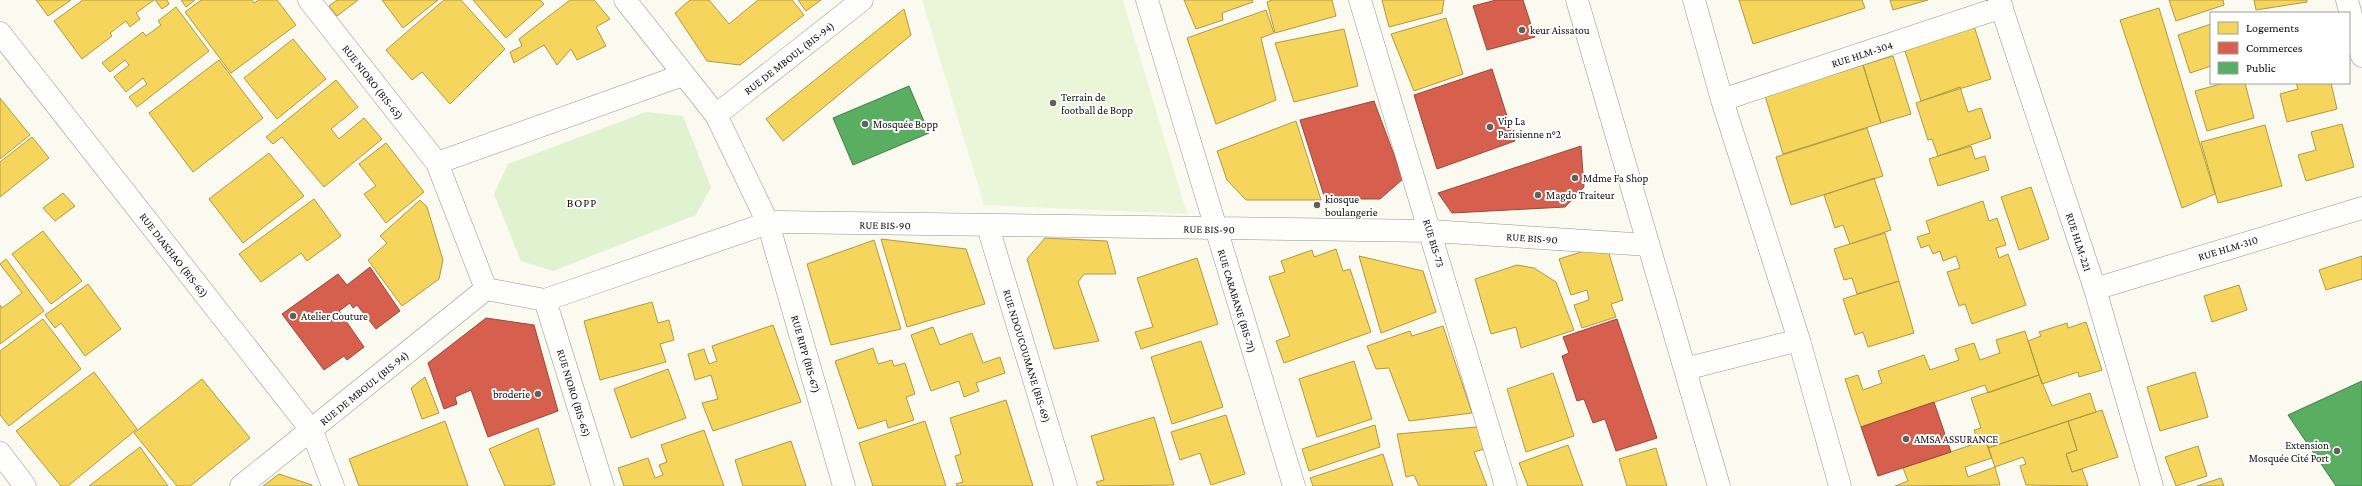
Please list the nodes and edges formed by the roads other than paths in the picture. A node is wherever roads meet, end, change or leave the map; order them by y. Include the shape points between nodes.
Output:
1 (309, 0) edge
2 (625, 0) edge
3 (862, 0) edge
4 (1147, 0) edge
5 (1360, 0) edge
6 (1577, 0) edge
7 (1694, 0) edge
8 (2347, 0) edge
9 (2001, 4) edge
10 (0, 33) edge
11 (2362, 56) edge
12 (683, 75) junction
13 (1722, 100) junction
14 (716, 115) junction
15 (436, 163) junction
16 (2362, 208) edge
17 (768, 223) junction
18 (988, 227) junction
19 (1215, 229) junction
20 (1431, 231) junction
21 (1649, 245) junction
22 (486, 289) junction
23 (2095, 289) junction
24 (545, 300) junction
25 (1799, 340) junction
26 (1685, 369) junction
27 (312, 431) junction
28 (0, 454) edge
29 (25, 486) edge
30 (242, 486) edge
31 (333, 486) edge
32 (603, 486) edge
33 (844, 486) edge
34 (1066, 486) edge
35 (1294, 486) edge
36 (1506, 486) edge
37 (1719, 486) edge
38 (1840, 486) edge
39 (2152, 486) edge

1 - 15 street, RUE NIORO (BIS-65)
2 - 12 street
3 - 14 street, RUE DE MBOUL (BIS-94)
4 - 19 street, RUE CARABANE (BIS-71)
5 - 20 street, RUE BIS-73
6 - 21 street
7 - 13 street
8 - 11 street
9 - 13 street, RUE HLM-304
9 - 23 street, RUE HLM-221
10 - 27 street, RUE DIAKHAO (BIS-63)
12 - 14 street, RUE RIPP (BIS-67)
12 - 15 street
13 - 25 street
14 - 17 street, RUE RIPP (BIS-67)
15 - 22 street, RUE NIORO (BIS-65)
16 - 23 street, RUE HLM-310
17 - 18 street, RUE BIS-90
17 - 24 street
17 - 33 street, RUE RIPP (BIS-67)
18 - 19 street, RUE BIS-90
18 - 34 street, RUE NDOUCOUMANE (BIS-69)
19 - 20 street, RUE BIS-90
19 - 35 street, RUE CARABANE (BIS-71)
20 - 21 street, RUE BIS-90
20 - 36 street, RUE BIS-73
21 - 26 street
22 - 24 street
22 - 27 street, RUE DE MBOUL (BIS-94)
23 - 39 street, RUE HLM-221
24 - 32 street, RUE NIORO (BIS-65)
25 - 26 street
25 - 38 street
26 - 37 street
27 - 30 street, RUE DE MBOUL (BIS-94)
27 - 31 street, RUE DIAKHAO (BIS-63)
28 - 29 street

